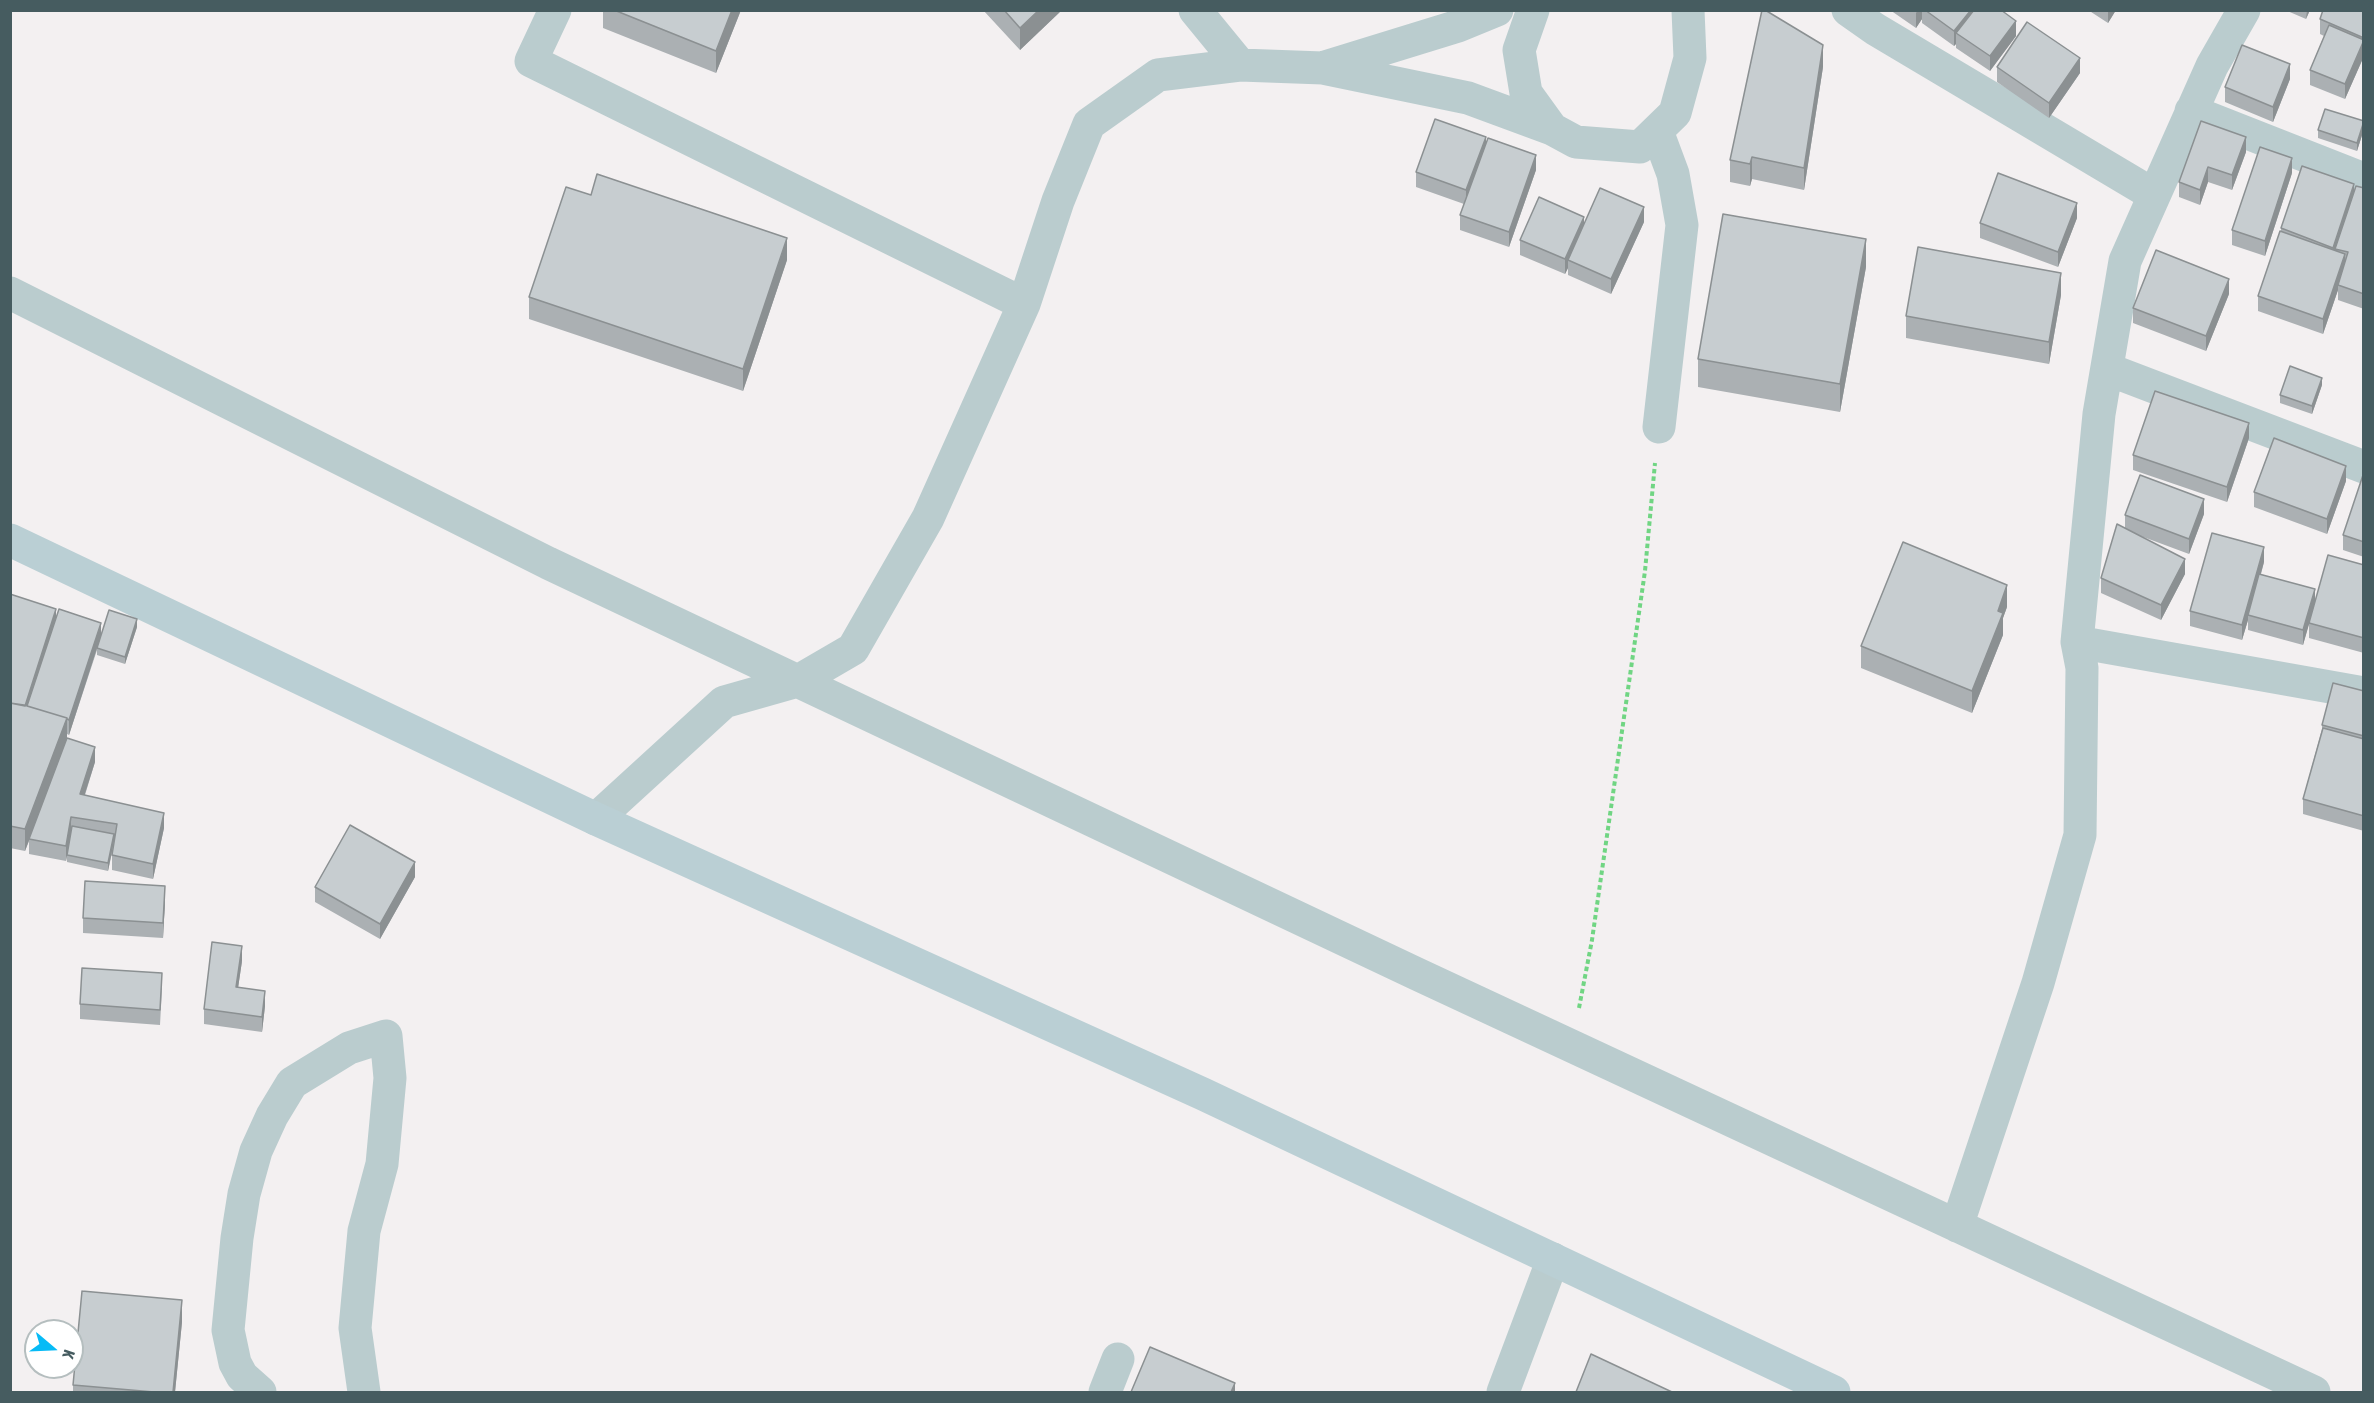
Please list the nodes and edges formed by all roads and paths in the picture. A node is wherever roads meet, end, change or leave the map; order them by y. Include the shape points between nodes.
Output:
1 (555, 10) edge
2 (1195, 10) edge
3 (1497, 10) edge
4 (1533, 10) edge
5 (1688, 10) edge
6 (1848, 10) edge
7 (2244, 10) edge
8 (1451, 18) edge
9 (1240, 65) junction
10 (1323, 68) junction
11 (2192, 111) junction
12 (1552, 129) junction
13 (1656, 131) junction
14 (2364, 179) edge
15 (2154, 195) junction
16 (10, 293) edge
17 (1024, 304) junction
18 (2107, 369) junction
19 (1659, 427) joint
20 (2364, 467) edge
21 (10, 540) edge
22 (2077, 642) junction
23 (798, 681) junction
24 (2364, 693) edge
25 (596, 819) junction
26 (1570, 1045) junction
27 (1958, 1226) junction
28 (1553, 1259) junction
29 (1118, 1359) dead end
30 (260, 1392) edge
31 (364, 1392) edge
32 (1105, 1392) edge
33 (1503, 1392) edge
34 (1834, 1392) edge
35 (2314, 1392) edge

1 - 17 street via 531,61
2 - 9 street
3 - 8 street
4 - 12 street via 1519,50 1526,93
5 - 13 street via 1690,58 1675,113
6 - 15 street
7 - 11 street
8 - 10 street
9 - 10 street
9 - 17 street via 1158,75 1089,124 1058,201
10 - 12 street via 1468,98
11 - 14 street
11 - 15 street
12 - 13 street via 1576,142 1640,147
13 - 19 street via 1673,174 1682,225
15 - 18 street via 2125,261
16 - 23 street via 548,563
17 - 23 street via 928,518 853,649
18 - 20 street
18 - 22 street via 2098,414
19 - 26 path via 1643,583 1592,940
21 - 25 main road
22 - 24 street
22 - 27 street via 2082,668 2080,835 2038,983
23 - 25 street via 724,702
23 - 26 street
25 - 28 main road via 1203,1094
26 - 27 street
27 - 35 street
28 - 33 street
28 - 34 main road
29 - 32 street
30 - 31 street via 242,1376 235,1363 228,1330 240,1216 256,1151 292,1083 349,1048 386,1036 390,1078 381,1164 364,1232 355,1328

